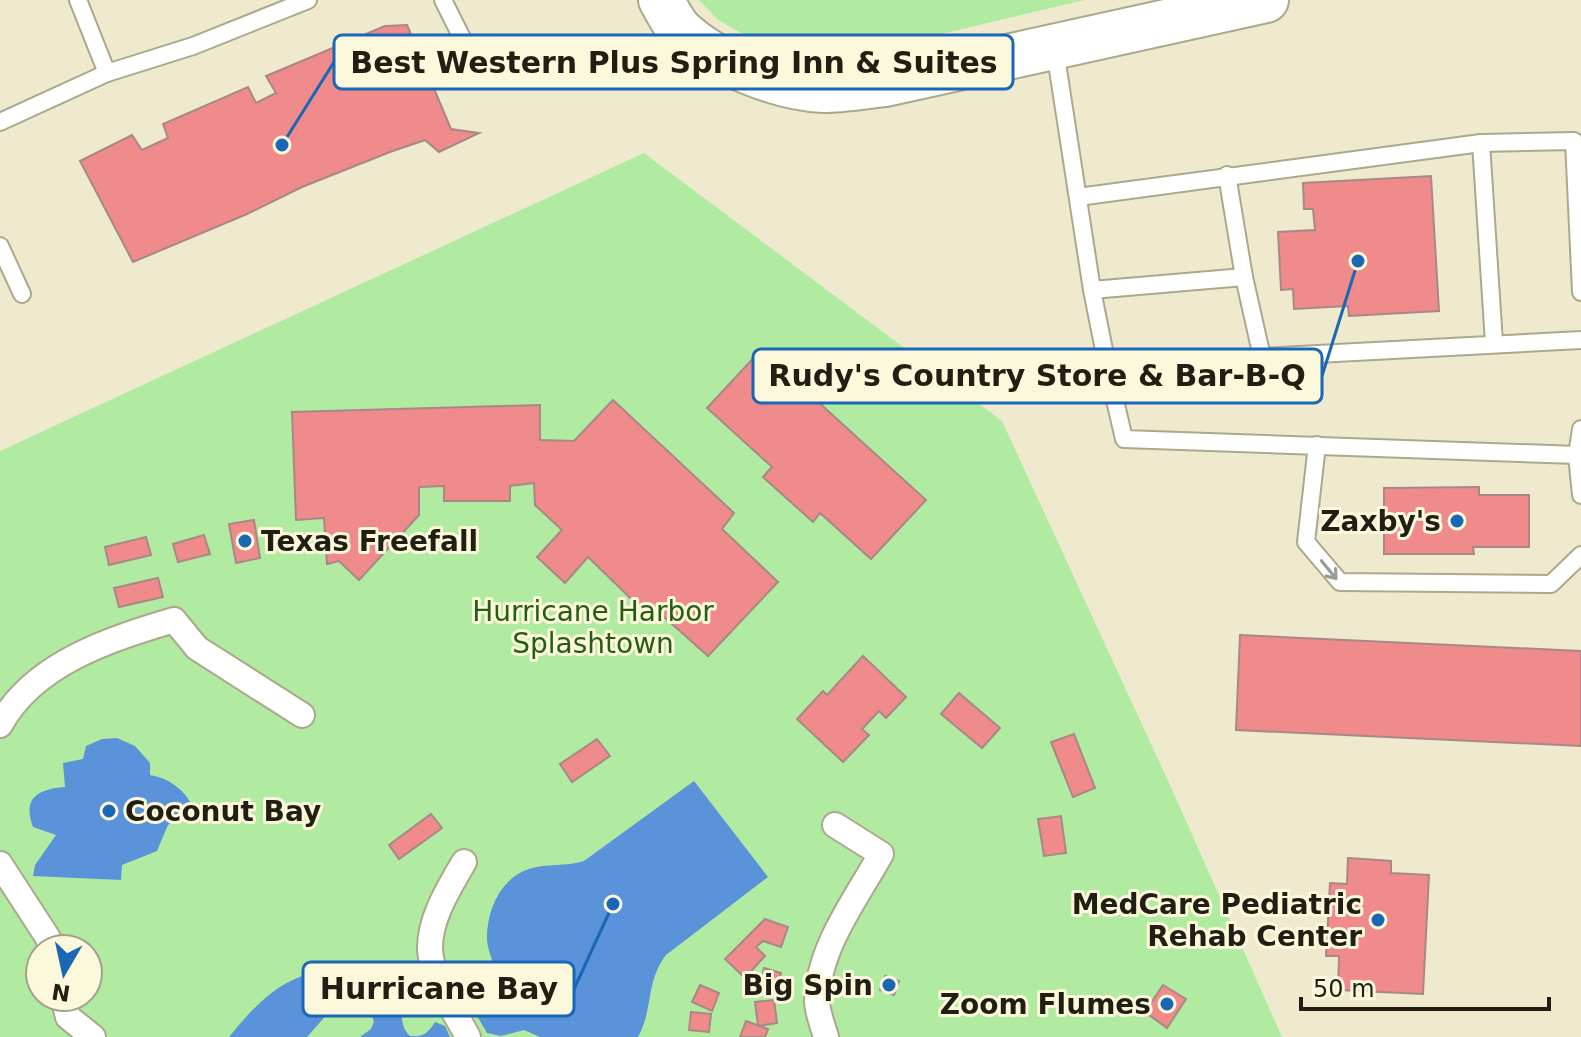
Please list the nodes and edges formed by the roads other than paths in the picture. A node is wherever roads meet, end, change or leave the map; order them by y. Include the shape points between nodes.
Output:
1 (78, 0) edge
2 (308, 0) edge
3 (443, 0) edge
4 (661, 0) edge
5 (1266, 0) edge
6 (1054, 47) junction
7 (472, 58) dead end
8 (107, 73) junction
9 (0, 122) edge
10 (1481, 143) junction
11 (1227, 175) junction
12 (1078, 197) junction
13 (0, 246) edge
14 (1244, 277) junction
15 (1092, 290) junction
16 (1581, 292) edge
17 (22, 294) dead end
18 (1581, 340) edge
19 (1494, 343) junction
20 (1262, 357) junction
21 (1108, 370) junction
22 (1581, 429) edge
23 (1317, 445) junction
24 (1577, 455) junction
25 (1581, 495) edge
26 (1581, 555) edge
27 (302, 715) dead end
28 (0, 725) edge
29 (835, 825) dead end
30 (464, 862) dead end
31 (0, 864) edge
32 (45, 933) edge
33 (67, 1013) edge
34 (93, 1037) edge
35 (468, 1037) edge
36 (826, 1037) edge

1 - 8 lane
2 - 8 lane
3 - 7 lane
4 - 6 main road via 680,30 707,50 742,69 822,90 885,84
5 - 6 main road
6 - 12 lane
8 - 9 lane
10 - 11 lane
10 - 16 lane via 1574,141
10 - 19 lane
11 - 12 lane
11 - 14 lane
12 - 15 lane
13 - 17 lane
14 - 15 lane
14 - 20 lane
15 - 21 lane
18 - 19 lane
19 - 20 lane
20 - 21 lane
21 - 23 lane via 1124,439
22 - 24 lane
23 - 24 lane
23 -> 26 lane via 1306,542 1340,582 1551,584
24 - 25 lane
27 - 28 street via 197,648 174,620 63,661 10,706
29 - 36 street via 881,854 821,970 817,1003
30 - 35 street via 437,913 430,951
31 - 32 street
33 - 34 street

